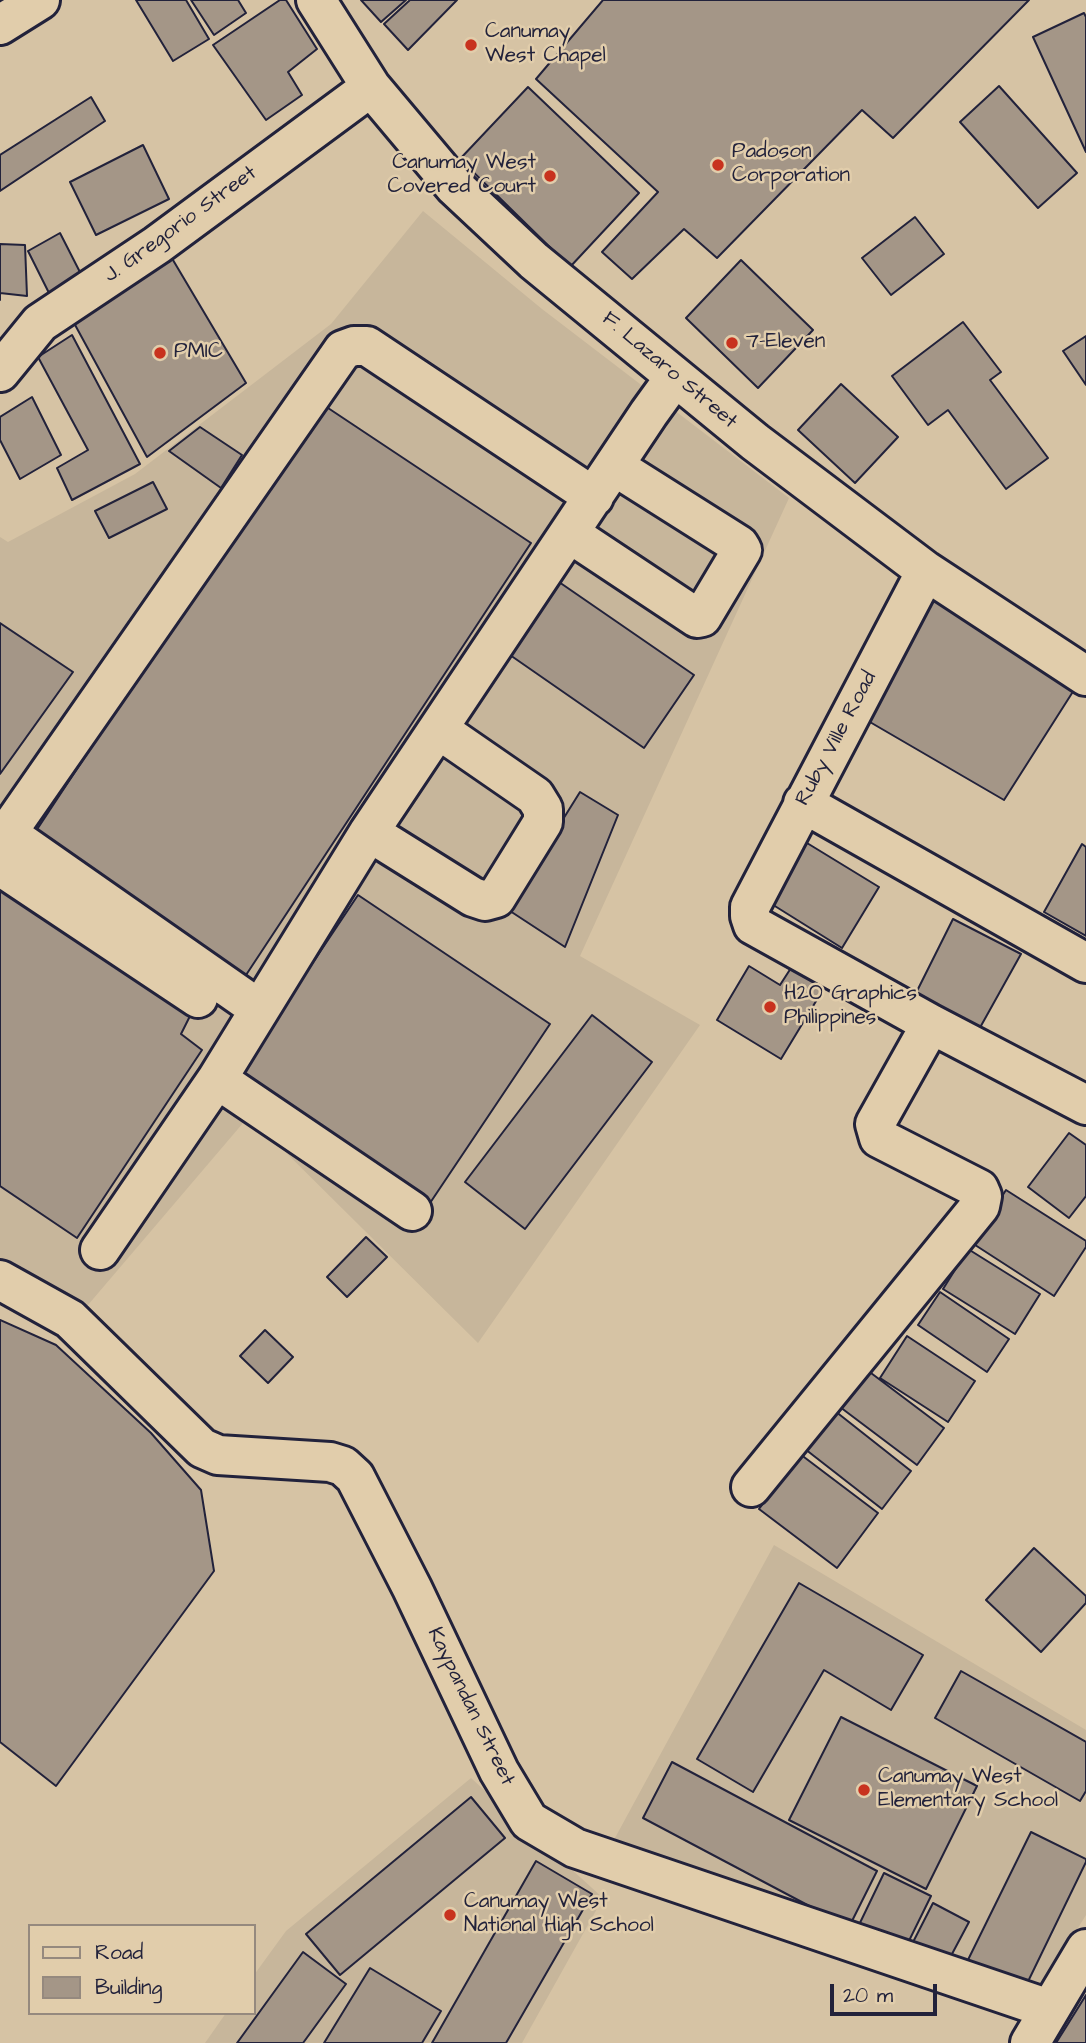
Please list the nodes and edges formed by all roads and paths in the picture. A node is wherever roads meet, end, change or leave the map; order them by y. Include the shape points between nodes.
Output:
1 (40, 0) edge
2 (316, 0) edge
3 (0, 25) edge
4 (371, 87) junction
5 (0, 372) edge
6 (675, 377) junction
7 (604, 482) junction
8 (569, 533) junction
9 (926, 572) junction
10 (1086, 676) edge
11 (438, 729) junction
12 (803, 803) junction
13 (369, 832) junction
14 (0, 866) edge
15 (1086, 963) edge
16 (253, 1020) junction
17 (931, 1024) junction
18 (218, 1079) junction
19 (1086, 1105) edge
20 (412, 1211) dead end
21 (100, 1250) dead end
22 (0, 1280) edge
23 (751, 1487) dead end
24 (1086, 1949) edge
25 (1049, 2009) junction
26 (1030, 2043) edge

1 - 3 street
2 - 4 street, F. Lazaro Street
4 - 5 street, J. Gregorio Street via 157,245 40,323
4 - 6 street, F. Lazaro Street via 455,187 534,261
6 - 7 street
6 - 9 street, F. Lazaro Street
7 - 8 street
7 - 8 street via 739,545 742,550 702,617 697,618
7 - 16 street via 368,346 343,350 16,820 13,831 17,840
8 - 11 street
9 - 10 street, F. Lazaro Street
9 - 12 street, Ruby Ville Road
11 - 13 street
11 - 13 street via 535,796 542,809 543,822 496,898 473,897
12 - 15 street
12 - 17 street, Ruby Ville Road via 750,907 754,925
13 - 16 street
14 - 16 street
16 - 18 street
17 - 19 street
17 - 23 street via 875,1131 878,1138 979,1189 981,1206
18 - 20 street
18 - 21 street
22 - 25 street, Kaypandan Street via 69,1320 202,1448 218,1455 330,1462 344,1466 355,1477 499,1771 530,1821 575,1848
24 - 25 street
25 - 26 street

